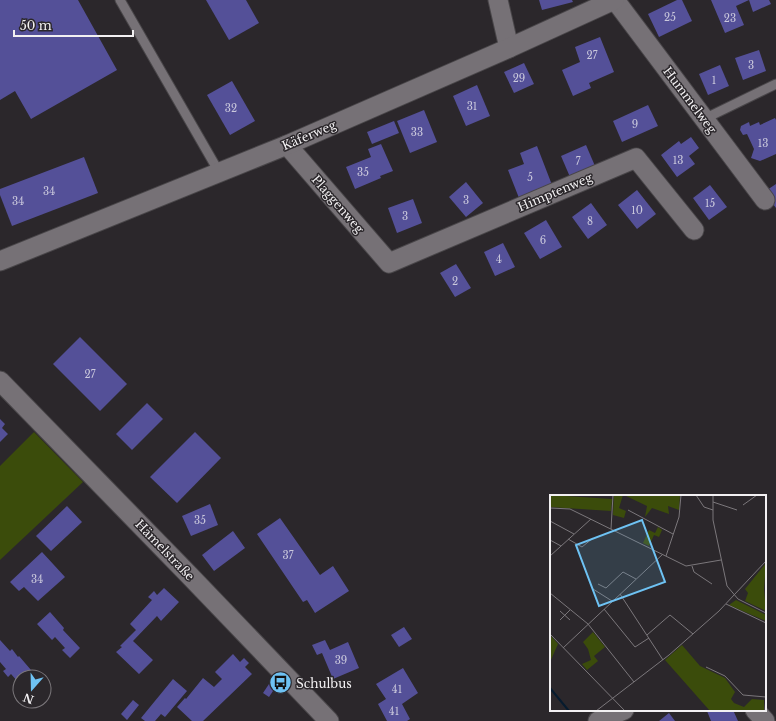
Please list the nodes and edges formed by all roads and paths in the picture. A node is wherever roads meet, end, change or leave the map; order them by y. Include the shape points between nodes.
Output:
1 (120, 0) edge
2 (498, 0) edge
3 (615, 0) edge
4 (510, 48) junction
5 (776, 84) edge
6 (704, 119) junction
7 (286, 145) junction
8 (219, 172) junction
9 (765, 200) dead end
10 (694, 230) dead end
11 (0, 261) edge
12 (388, 264) joint
13 (0, 381) edge
14 (622, 711) edge
15 (757, 711) edge
16 (329, 721) edge
17 (598, 721) edge
18 (765, 721) edge

1 - 8 lane
2 - 4 street
3 - 4 street, Käferweg
3 - 6 street, Hummelweg
4 - 7 street, Käferweg
5 - 6 lane
6 - 9 street, Hummelweg
7 - 8 street, Käferweg
7 - 12 street, Plaggenweg
8 - 11 street, Käferweg
10 - 12 street, Himptenweg via 636,158
13 - 16 street, Hämelstraße
14 - 17 street
15 - 18 street

